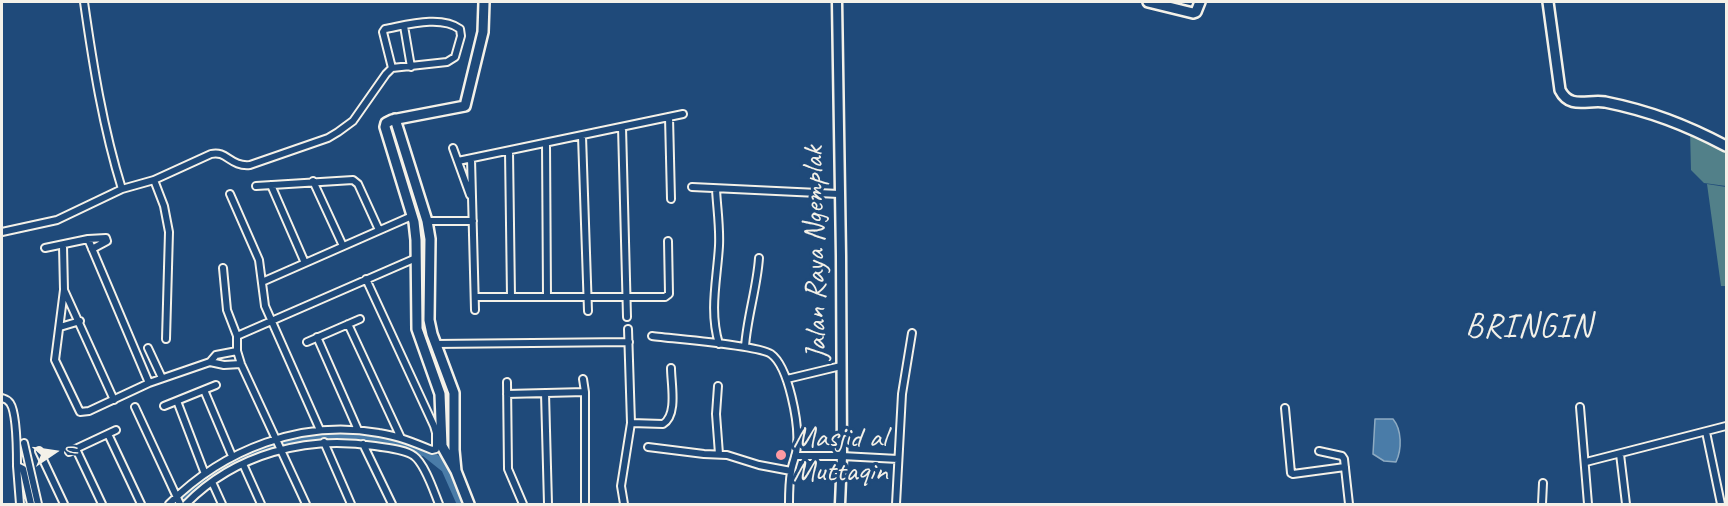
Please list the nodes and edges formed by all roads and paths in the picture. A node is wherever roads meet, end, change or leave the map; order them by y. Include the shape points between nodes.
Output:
1 (84, 2) edge
2 (484, 2) edge
3 (837, 2) edge
4 (1148, 2) edge
5 (1197, 2) edge
6 (1548, 2) edge
7 (404, 26) junction
8 (411, 67) junction
9 (392, 68) junction
10 (683, 114) dead end
11 (669, 117) junction
12 (395, 119) junction
13 (622, 127) junction
14 (582, 136) junction
15 (546, 143) junction
16 (1726, 146) edge
17 (453, 148) dead end
18 (509, 151) junction
19 (471, 159) junction
20 (458, 161) junction
21 (154, 180) junction
22 (313, 181) junction
23 (271, 185) junction
24 (256, 186) dead end
25 (692, 187) dead end
26 (122, 189) junction
27 (716, 189) junction
28 (230, 194) dead end
29 (839, 194) junction
30 (671, 199) dead end
31 (472, 202) junction
32 (412, 216) junction
33 (427, 221) junction
34 (473, 221) junction
35 (379, 230) junction
36 (2, 232) edge
37 (88, 239) junction
38 (668, 241) dead end
39 (63, 246) junction
40 (344, 246) junction
41 (45, 248) dead end
42 (92, 249) junction
43 (417, 258) junction
44 (759, 258) dead end
45 (305, 263) junction
46 (223, 268) dead end
47 (366, 279) junction
48 (262, 282) junction
49 (64, 290) junction
50 (475, 297) junction
51 (511, 297) junction
52 (547, 297) junction
53 (588, 297) junction
54 (626, 298) junction
55 (475, 310) dead end
56 (588, 311) dead end
57 (627, 317) dead end
58 (360, 319) dead end
59 (80, 321) junction
60 (272, 321) junction
61 (348, 324) junction
62 (60, 327) junction
63 (628, 329) dead end
64 (912, 333) dead end
65 (237, 336) junction
66 (652, 336) dead end
67 (318, 338) junction
68 (166, 339) dead end
69 (307, 342) dead end
70 (628, 342) junction
71 (435, 344) junction
72 (719, 344) junction
73 (746, 347) junction
74 (148, 348) dead end
75 (237, 351) junction
76 (210, 362) junction
77 (241, 364) junction
78 (841, 366) junction
79 (671, 368) dead end
80 (162, 378) junction
81 (583, 379) dead end
82 (787, 379) junction
83 (507, 382) dead end
84 (149, 383) junction
85 (216, 385) dead end
86 (718, 386) dead end
87 (204, 390) junction
88 (585, 392) junction
89 (545, 393) junction
90 (507, 394) junction
91 (2, 398) edge
92 (114, 400) junction
93 (177, 401) junction
94 (164, 406) dead end
95 (135, 407) dead end
96 (1580, 407) dead end
97 (1285, 408) dead end
98 (631, 423) junction
99 (1726, 426) edge
100 (116, 430) dead end
101 (320, 430) junction
102 (358, 430) junction
103 (1706, 432) junction
104 (108, 434) junction
105 (401, 438) junction
106 (324, 442) junction
107 (24, 443) dead end
108 (363, 444) junction
109 (279, 445) junction
110 (648, 447) dead end
111 (441, 450) junction
112 (39, 451) dead end
113 (1318, 451) dead end
114 (719, 454) junction
115 (1620, 454) junction
116 (232, 456) junction
117 (795, 456) junction
118 (842, 456) junction
119 (898, 459) junction
120 (1586, 462) junction
121 (243, 464) junction
122 (17, 466) junction
123 (1345, 466) junction
124 (791, 471) junction
125 (205, 474) junction
126 (212, 482) junction
127 (1543, 483) dead end
128 (178, 500) edge
129 (20, 504) edge
130 (31, 504) edge
131 (38, 504) edge
132 (64, 504) edge
133 (102, 504) edge
134 (141, 504) edge
135 (169, 504) edge
136 (186, 504) edge
137 (222, 504) edge
138 (261, 504) edge
139 (306, 504) edge
140 (351, 504) edge
141 (392, 504) edge
142 (440, 504) edge
143 (469, 504) edge
144 (523, 504) edge
145 (548, 504) edge
146 (585, 504) edge
147 (624, 504) edge
148 (789, 504) edge
149 (840, 504) edge
150 (896, 504) edge
151 (1349, 504) edge
152 (1542, 504) edge
153 (1588, 504) edge
154 (1626, 504) edge
155 (1721, 504) edge

1 - 26 street via 96,83
2 - 12 main road via 483,32 465,106
3 - 29 street, Jalan Raya Ngemplak
4 - 5 main road via 1193,13 1197,12
6 - 16 main road via 1560,90 1567,100 1604,102 1655,114 1689,126
7 - 8 street
7 - 8 street via 438,22 461,32 451,60
7 - 9 street via 383,31
8 - 9 street
9 - 21 street via 352,121 328,138 250,165 239,165 215,153
10 - 11 street
11 - 13 street
11 - 30 street
12 - 32 main road via 386,123 386,131
12 - 33 main road
13 - 14 street
13 - 54 street
14 - 15 street
14 - 53 street
15 - 18 street
15 - 52 street
17 - 20 street
18 - 19 street
18 - 51 street
19 - 20 street
19 - 31 street
20 - 31 street
21 - 26 street
21 - 68 street via 169,232
22 - 23 street
22 - 35 street via 353,180
22 - 40 street
23 - 24 street
23 - 45 street
25 - 27 street
26 - 36 street via 57,220
27 - 29 street
27 - 72 street via 719,242 713,293
28 - 48 street via 259,260
29 - 78 street, Jalan Raya Ngemplak
31 - 34 street
32 - 35 street
32 - 43 main road
33 - 34 street
33 - 71 main road via 429,320
34 - 50 street
35 - 40 street
37 - 39 street
37 - 42 street
37 - 42 street via 107,239
38 - 54 street via 669,294
39 - 41 street
39 - 49 street
40 - 45 street
42 - 84 street
43 - 47 street
43 - 111 main road via 416,321 440,394
44 - 73 street
45 - 48 street
46 - 65 street via 227,310
47 - 60 street
47 - 111 street via 434,426 436,447
48 - 60 street via 265,306
49 - 59 street
49 - 62 street
50 - 51 street
50 - 55 street
51 - 52 street
52 - 53 street
53 - 54 street
53 - 56 street
54 - 57 street
58 - 61 street
59 - 62 street
59 - 92 street
60 - 65 street
60 - 101 street
61 - 67 street
61 - 105 street
62 - 92 street via 55,360 77,410 85,413
63 - 70 street
64 - 119 street via 903,386
65 - 75 street
66 - 72 street
67 - 69 street
67 - 102 street
70 - 71 street
70 - 98 street
71 - 111 main road via 454,393
72 - 73 street
73 - 82 street via 771,354
74 - 80 street
75 - 76 street via 216,355
75 - 77 street
76 - 77 street
76 - 80 street
77 - 109 street
78 - 82 street
78 - 118 street, Jalan Raya Ngemplak
79 - 98 street via 672,414 668,421
80 - 84 street
81 - 88 street
82 - 117 street via 797,430
83 - 90 street
84 - 92 street
85 - 87 street
86 - 114 street
87 - 93 street
87 - 116 street
88 - 89 street
88 - 146 street
89 - 90 street
89 - 145 street
90 - 144 street via 508,469
91 - 122 street via 12,408
93 - 94 street
93 - 125 street
95 - 128 street
96 - 120 street
97 - 123 street via 1292,474
98 - 147 street via 621,486
99 - 103 street
100 - 104 street
101 - 102 street
101 - 109 street
102 - 105 street
103 - 115 street
103 - 155 street
104 - 133 street via 73,450
104 - 134 street
105 - 111 street
106 - 108 street
106 - 109 street
106 - 140 street
107 - 131 street
108 - 141 street
108 - 142 street via 414,455
109 - 116 street
109 - 121 street
109 - 139 street
110 - 114 street
111 - 143 main road via 456,471
112 - 132 street
113 - 123 street via 1342,456
114 - 124 street
115 - 120 street
115 - 154 street
116 - 125 street
117 - 118 street
117 - 124 street
118 - 119 street
118 - 149 street, Jalan Raya Ngemplak
119 - 150 street
120 - 153 street
121 - 126 street
121 - 138 street
122 - 129 street
122 - 130 street via 23,469
123 - 151 street
124 - 148 street
125 - 128 street
126 - 136 street
126 - 137 street
127 - 152 street
128 - 135 street

